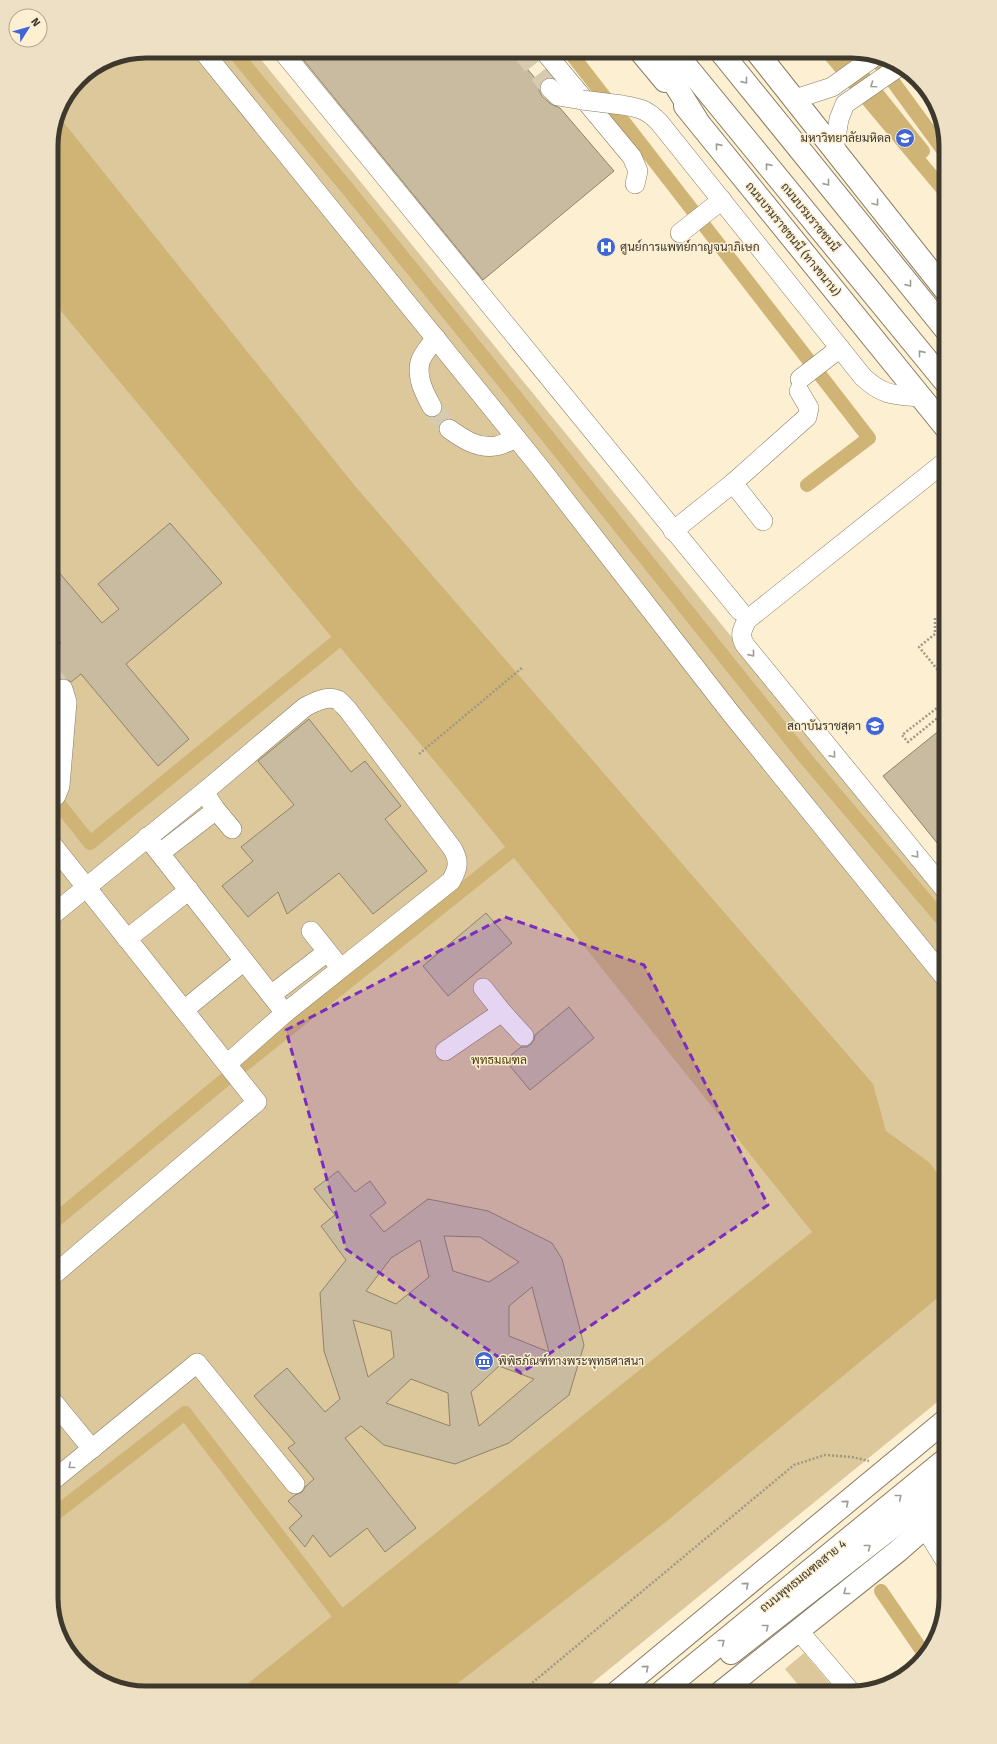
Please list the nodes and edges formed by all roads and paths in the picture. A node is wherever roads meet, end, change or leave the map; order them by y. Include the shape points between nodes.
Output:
1 (209, 58) edge
2 (288, 58) edge
3 (550, 58) edge
4 (646, 58) edge
5 (658, 58) edge
6 (680, 58) edge
7 (726, 58) edge
8 (762, 58) edge
9 (869, 60) edge
10 (895, 70) edge
11 (550, 88) tunnel mouth
12 (795, 99) junction
13 (697, 120) junction
14 (834, 150) junction
15 (636, 184) dead end
16 (716, 205) junction
17 (684, 231) dead end
18 (939, 282) edge
19 (939, 321) edge
20 (436, 338) junction
21 (840, 348) junction
22 (939, 374) edge
23 (921, 397) junction
24 (432, 407) tunnel mouth
25 (939, 419) edge
26 (449, 430) tunnel mouth
27 (516, 438) junction
28 (939, 471) edge
29 (733, 483) junction
30 (763, 521) dead end
31 (673, 530) junction
32 (744, 616) junction
33 (935, 618) dead end
34 (523, 667) dead end
35 (939, 671) edge
36 (63, 689) tunnel mouth
37 (939, 706) edge
38 (939, 717) edge
39 (419, 754) dead end
40 (58, 789) edge
41 (204, 792) junction
42 (216, 810) junction
43 (232, 829) dead end
44 (147, 837) junction
45 (58, 853) edge
46 (160, 853) junction
47 (939, 883) edge
48 (87, 888) junction
49 (189, 890) junction
50 (58, 911) edge
51 (310, 931) dead end
52 (127, 939) junction
53 (327, 952) junction
54 (244, 961) junction
55 (340, 969) junction
56 (939, 970) edge
57 (482, 988) dead end
58 (271, 995) junction
59 (184, 1010) junction
60 (502, 1012) junction
61 (285, 1013) junction
62 (524, 1036) dead end
63 (445, 1051) dead end
64 (227, 1064) junction
65 (58, 1271) edge
66 (58, 1408) edge
67 (939, 1426) edge
68 (92, 1449) junction
69 (939, 1465) edge
70 (891, 1466) junction
71 (58, 1476) edge
72 (295, 1484) dead end
73 (939, 1490) edge
74 (939, 1515) edge
75 (938, 1530) edge
76 (898, 1551) junction
77 (798, 1630) junction
78 (528, 1686) edge
79 (624, 1686) edge
80 (669, 1686) edge
81 (688, 1686) edge
82 (729, 1686) edge
83 (846, 1686) edge

1 - 20 street
2 - 31 street
3 - 15 street via 632,157 638,171
4 - 13 main road, ถนนบรมราชชนนี (ทางขนาน)
5 - 13 main road
22 -> 6 main road, ถนนบรมราชชนนี
7 -> 19 main road
8 - 12 main road
9 - 12 street via 832,87
10 -> 14 street via 845,104 839,119
11 - 16 street, bridge via 558,96 640,108 649,112 659,122
12 - 14 main road
23 -> 13 main road, ถนนบรมราชชนนี (ทางขนาน)
14 -> 18 main road
16 - 17 street
16 - 21 street
20 - 24 street via 420,361 419,373 424,392
20 - 27 street
21 - 23 street via 872,386 888,394
21 - 29 street via 802,381 809,408 807,417
23 - 25 main road, ถนนบรมราชชนนี (ทางขนาน)
26 - 27 street via 478,446 496,446
27 - 56 street via 733,716
28 - 32 street
29 - 30 street
29 - 31 street
31 - 32 street
32 -> 47 street via 741,639 745,645
33 - 35 path via 935,634 919,646
34 - 39 path
36 - 40 street via 67,702
37 - 38 path via 902,735 908,742
41 - 42 street
41 - 44 street
41 - 55 street via 305,707 327,698 337,700 348,710 457,855 458,865 450,881
42 - 43 street
42 - 46 street
44 - 46 street
44 - 48 street
45 - 48 street
46 - 49 street
48 - 50 street
48 - 52 street
49 - 52 street
49 - 54 street
51 - 53 street
52 - 59 street
53 - 55 street
53 - 58 street
54 - 58 street
54 - 59 street
55 - 61 street
57 - 60 street
58 - 61 street
59 - 64 street
60 - 62 street
60 - 63 street
61 - 64 street
64 - 65 street via 258,1102
66 - 68 street
67 - 70 main road
68 -> 71 street
68 - 72 street via 197,1363
80 -> 69 main road, ถนนพุทธมณฑลสาย 4
70 - 78 path via 852,1457 825,1455 794,1465
79 -> 70 main road
81 -> 73 main road
74 - 76 main road
75 - 76 main road
76 -> 77 main road
77 - 82 main road
77 - 83 street

